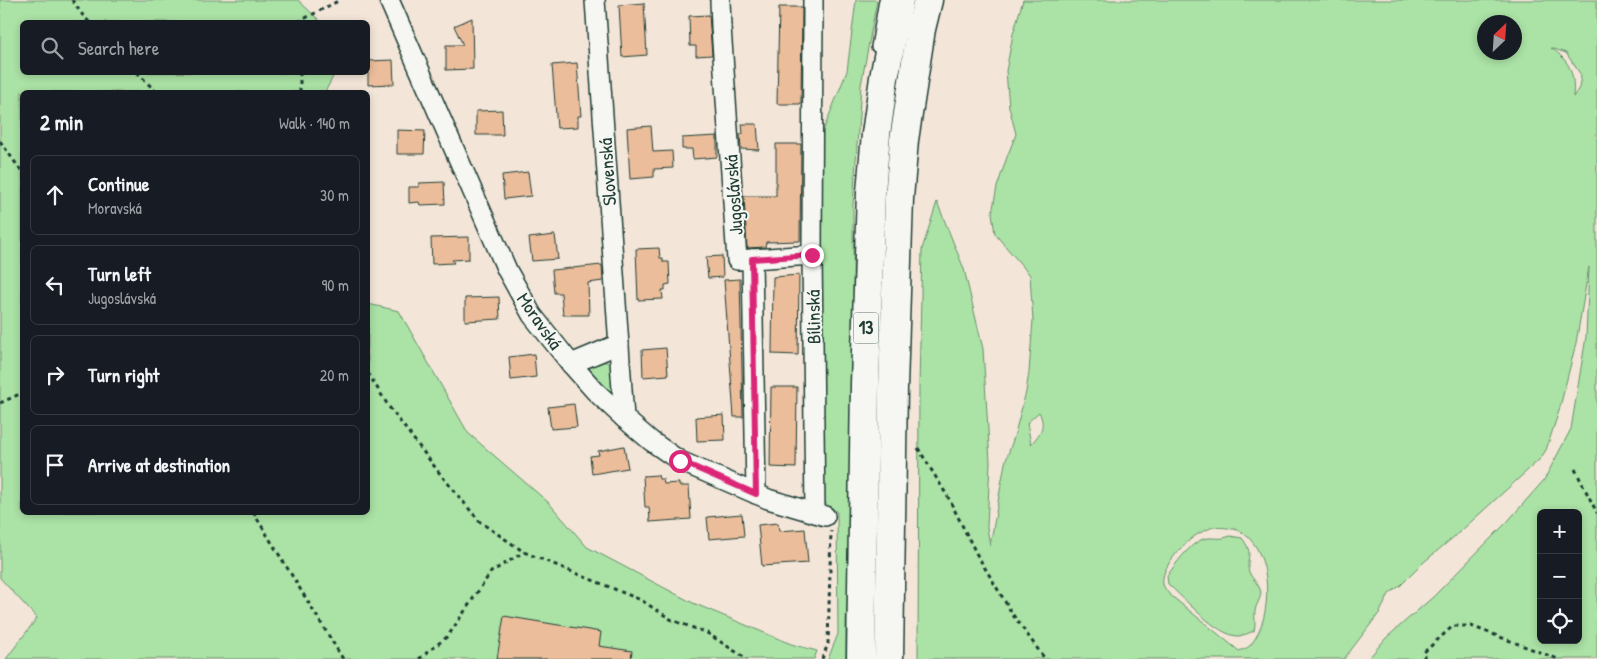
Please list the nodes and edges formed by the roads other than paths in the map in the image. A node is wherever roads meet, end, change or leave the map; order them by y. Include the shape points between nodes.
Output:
1 (389, 0) edge
2 (595, 0) edge
3 (720, 0) edge
4 (813, 0) edge
5 (884, 0) edge
6 (899, 0) edge
7 (928, 0) edge
8 (874, 60) dead end
9 (866, 135) dead end
10 (871, 192) junction
11 (812, 255) junction
12 (752, 259) junction
13 (619, 344) junction
14 (571, 364) junction
15 (624, 418) junction
16 (756, 494) junction
17 (820, 515) joint
18 (861, 659) edge
19 (889, 659) edge

1 - 14 street, Moravská via 507,270 532,315
2 - 13 street, Slovenská
3 - 12 street, Jugoslávská via 737,260
4 - 11 street, Bílinská
5 - 8 lane
6 - 10 highway, 13 via 876,134
7 - 19 highway, 13 via 904,140 899,198
9 - 10 lane
10 - 18 highway, 13
11 - 12 street
11 - 17 street, Bílinská
12 - 16 street, Jugoslávská
13 - 14 street
13 - 15 street, Slovenská
14 - 15 street, Moravská
15 - 16 street, Moravská via 680,461
16 - 17 street, Moravská

